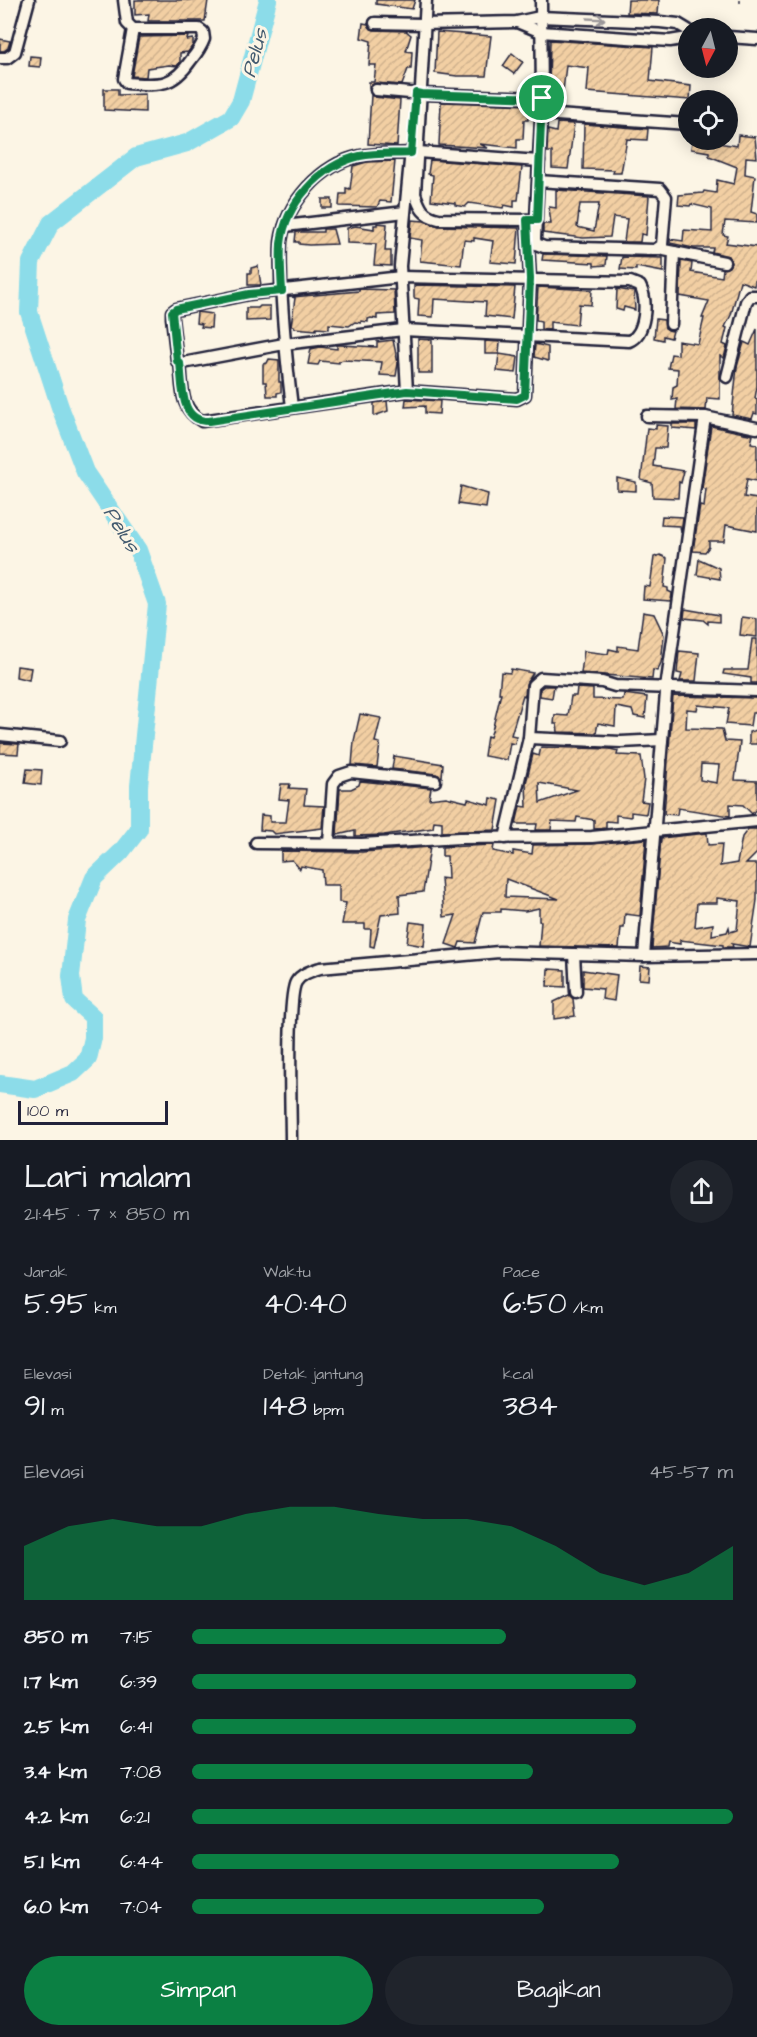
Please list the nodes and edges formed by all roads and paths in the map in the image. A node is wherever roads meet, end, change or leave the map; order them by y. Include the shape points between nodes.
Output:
1 (28, 0) edge
2 (124, 0) edge
3 (426, 0) edge
4 (541, 0) edge
5 (540, 17) junction
6 (517, 22) junction
7 (663, 22) junction
8 (375, 23) dead end
9 (423, 24) junction
10 (678, 24) edge
11 (133, 29) junction
12 (541, 32) junction
13 (738, 38) edge
14 (757, 39) edge
15 (662, 41) junction
16 (678, 41) edge
17 (0, 58) edge
18 (376, 90) dead end
19 (418, 94) junction
20 (542, 98) junction
21 (542, 114) junction
22 (678, 123) edge
23 (414, 152) junction
24 (539, 161) junction
25 (538, 181) junction
26 (405, 212) junction
27 (532, 220) junction
28 (285, 226) junction
29 (659, 249) junction
30 (674, 252) junction
31 (724, 262) dead end
32 (401, 277) junction
33 (530, 279) junction
34 (282, 291) junction
35 (757, 296) edge
36 (671, 324) dead end
37 (403, 330) junction
38 (528, 335) junction
39 (284, 344) junction
40 (180, 363) junction
41 (728, 376) dead end
42 (407, 391) junction
43 (292, 407) junction
44 (647, 416) dead end
45 (705, 417) junction
46 (757, 428) edge
47 (666, 687) junction
48 (757, 691) edge
49 (0, 735) edge
50 (529, 738) junction
51 (662, 740) junction
52 (60, 741) dead end
53 (435, 781) dead end
54 (757, 821) edge
55 (653, 831) junction
56 (506, 838) junction
57 (256, 843) dead end
58 (329, 843) junction
59 (574, 954) junction
60 (757, 954) edge
61 (644, 956) junction
62 (576, 992) dead end
63 (291, 1140) edge

1 - 17 street via 15,52
2 - 11 street via 127,23
3 - 9 street
4 - 5 street
5 - 6 street
5 -> 7 street
5 - 12 street
6 - 9 street
6 - 12 street
7 - 10 street
7 - 15 street
8 - 9 street
9 - 19 street
11 - 11 street via 124,79 127,82 172,81 183,72 204,39 199,30
12 - 15 street
12 - 20 street
13 - 14 street
15 - 16 street
18 - 19 street
19 - 20 street
19 - 23 street
20 - 21 street
21 - 22 street
21 - 24 street
23 - 24 street
23 - 26 street
23 - 27 street via 415,194 425,214 439,219
23 - 28 street via 361,156 327,170 298,200
24 - 25 street
25 - 27 street
25 - 29 street via 660,189 666,197
26 - 28 street
26 - 32 street
27 - 29 street via 538,246
27 - 33 street
28 - 34 street via 281,242
29 - 30 street
30 - 31 street
30 - 36 street
32 - 33 street
32 - 34 street
32 - 37 street
33 - 38 street
33 - 38 street via 630,282 640,286 644,308 640,333 629,341
34 - 39 street
34 - 40 street via 176,309 172,318
35 - 41 street via 750,296 746,302
37 - 38 street
37 - 39 street
37 - 42 street
38 - 42 street via 523,397
39 - 40 street
39 - 43 street
40 - 43 street via 186,408 202,421
42 - 43 street
44 - 45 street
45 - 46 street
45 - 47 street
47 - 48 street
47 - 50 street via 541,678 533,685
47 - 51 street
49 - 52 street
50 - 51 street
50 - 56 street
51 - 55 street
53 - 58 street via 351,772 339,776 333,784
54 - 55 street
55 - 56 street via 592,837
55 - 61 street
56 - 58 street
57 - 58 street
59 - 61 street
59 - 62 street
59 - 63 street via 499,952 320,968 304,974 294,989
60 - 61 street

